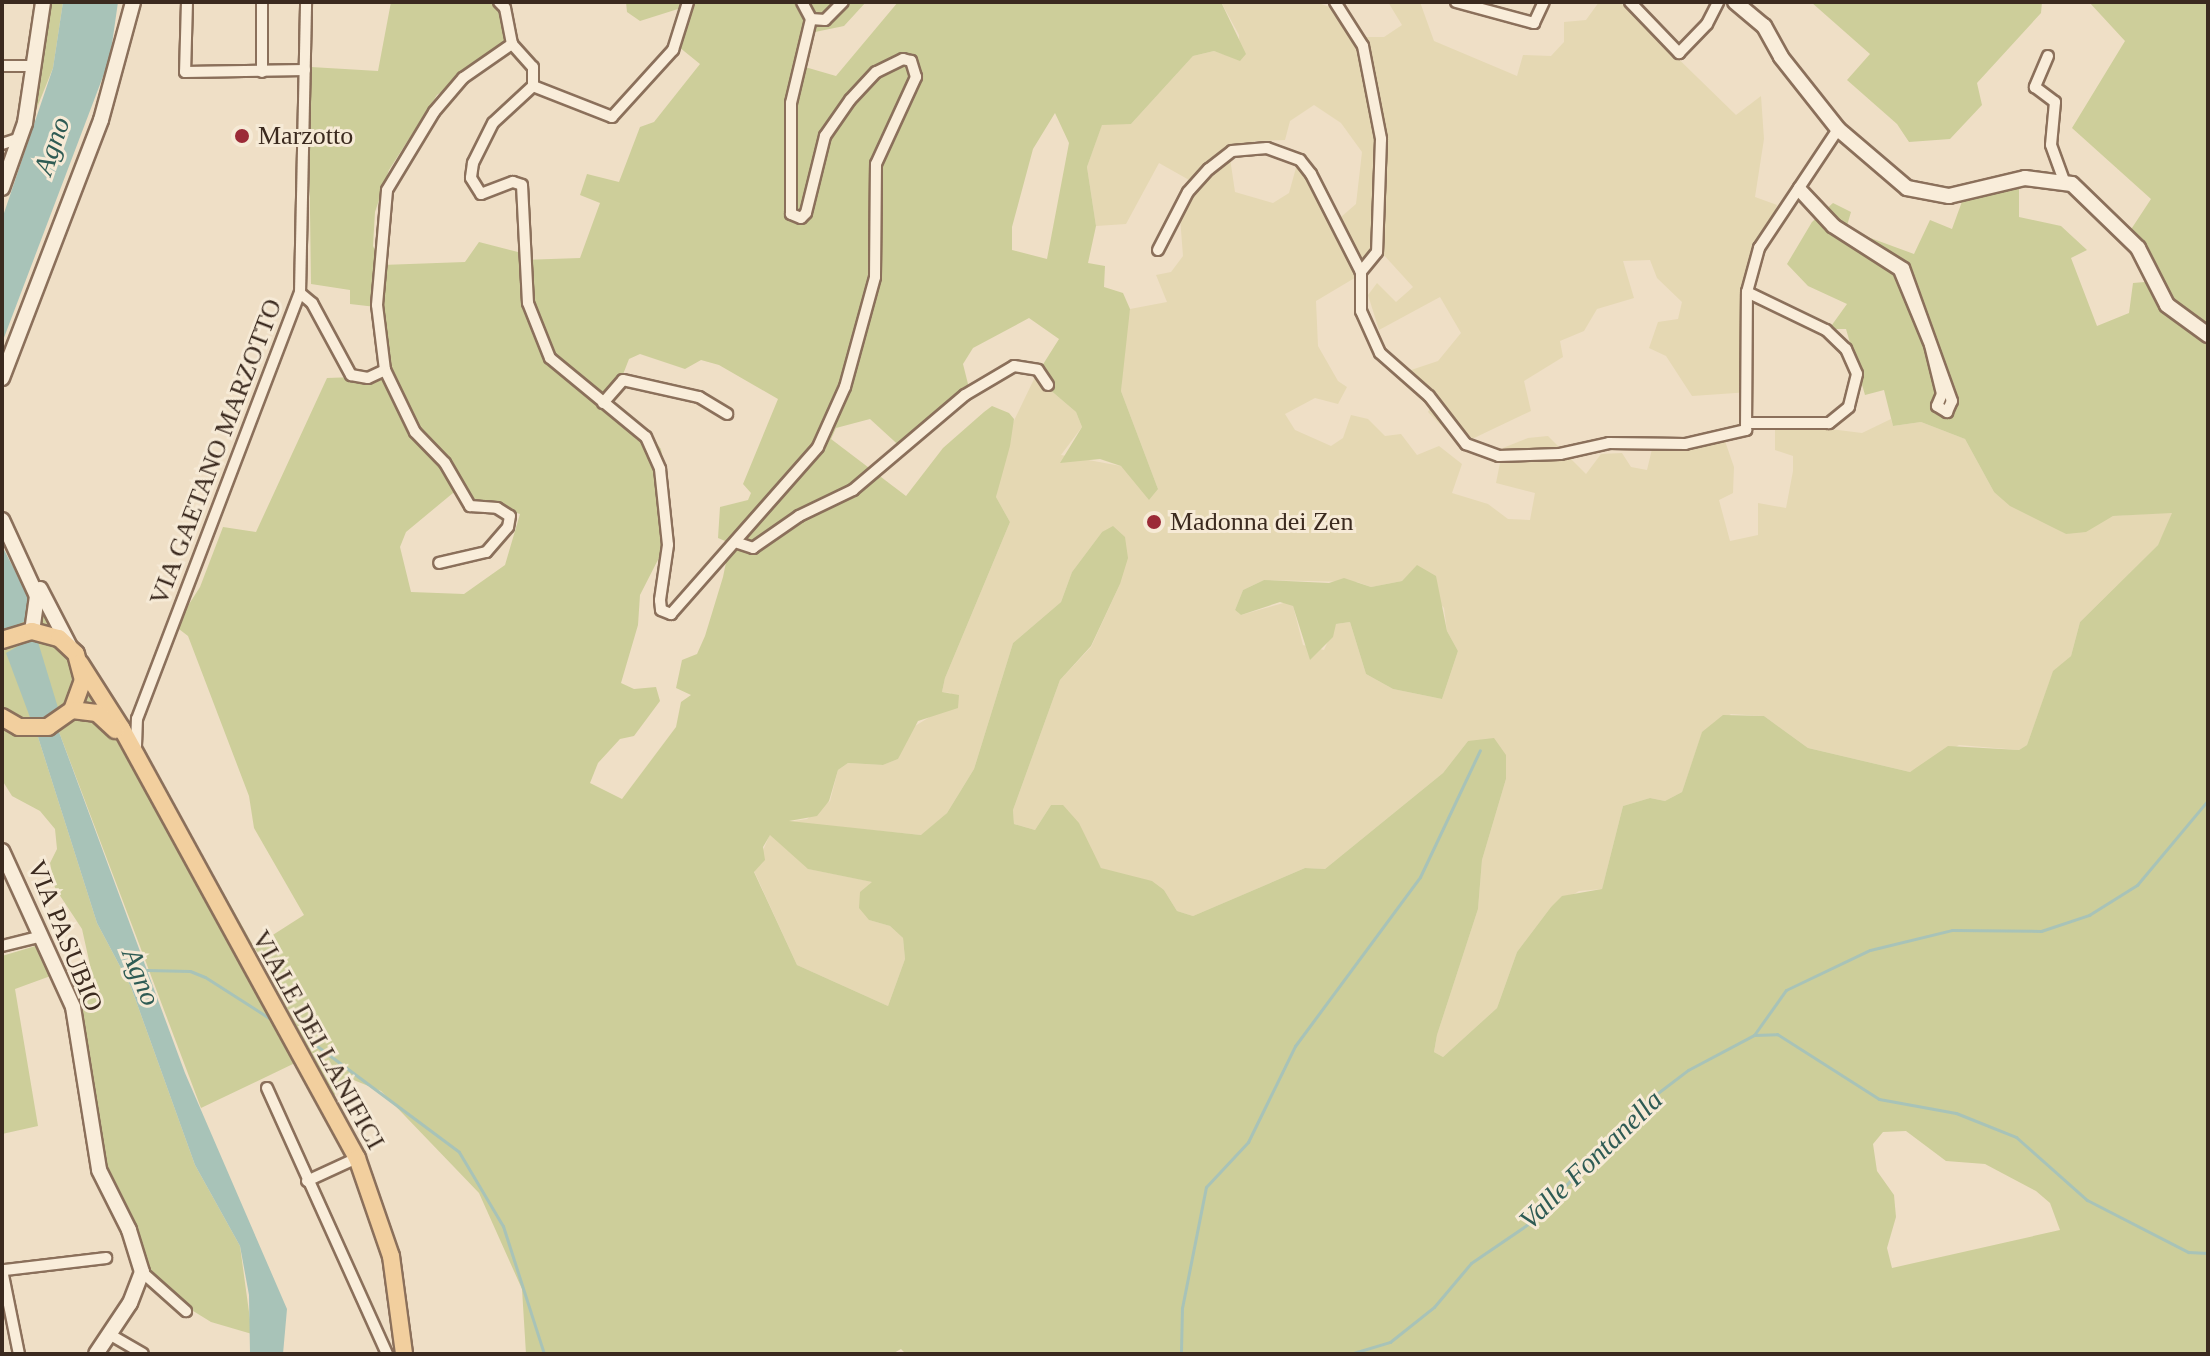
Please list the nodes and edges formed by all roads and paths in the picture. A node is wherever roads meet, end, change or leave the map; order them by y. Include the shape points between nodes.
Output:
1 (43, 2) edge
2 (133, 2) edge
3 (187, 2) edge
4 (262, 2) edge
5 (306, 2) edge
6 (499, 2) edge
7 (688, 2) edge
8 (802, 2) edge
9 (843, 2) edge
10 (1335, 2) edge
11 (1456, 2) edge
12 (1544, 2) edge
13 (1630, 2) edge
14 (1718, 2) edge
15 (1735, 2) edge
16 (811, 19) junction
17 (512, 44) junction
18 (2048, 56) dead end
19 (2, 66) edge
20 (35, 66) junction
21 (305, 70) junction
22 (262, 72) junction
23 (533, 86) junction
24 (1838, 129) junction
25 (2, 144) edge
26 (16, 152) junction
27 (2064, 180) junction
28 (2, 188) edge
29 (1798, 189) junction
30 (1158, 250) dead end
31 (1361, 272) junction
32 (1747, 292) junction
33 (300, 293) junction
34 (2208, 335) edge
35 (385, 370) junction
36 (2, 378) edge
37 (1048, 385) dead end
38 (603, 403) junction
39 (727, 414) dead end
40 (1750, 423) junction
41 (2, 520) edge
42 (738, 543) junction
43 (19, 554) junction
44 (439, 563) dead end
45 (32, 631) junction
46 (2, 639) edge
47 (70, 646) junction
48 (80, 663) junction
49 (67, 716) junction
50 (2, 717) edge
51 (137, 719) junction
52 (10, 728) edge
53 (122, 729) junction
54 (140, 767) junction
55 (2, 851) edge
56 (39, 937) junction
57 (2, 946) edge
58 (267, 1088) dead end
59 (357, 1158) junction
60 (307, 1181) junction
61 (106, 1258) dead end
62 (3, 1270) edge
63 (142, 1272) junction
64 (186, 1311) dead end
65 (109, 1334) junction
66 (19, 1354) edge
67 (96, 1354) edge
68 (143, 1354) edge
69 (387, 1354) edge
70 (404, 1354) edge

1 - 20 main road
2 - 36 main road via 101,120
3 - 22 street via 185,72
4 - 22 street
5 - 21 street, VIA GAETANO MARZOTTO
6 - 17 street
7 - 23 street via 673,50 612,117
8 - 16 street
9 - 16 street via 825,20
10 - 31 street via 1363,46 1381,139 1377,252
11 - 12 street via 1534,23
13 - 14 street via 1679,53 1707,24
15 - 24 main road via 1764,26 1781,57
16 - 42 street via 791,103 788,198 794,217 806,213 825,136 850,100 876,72 903,59 911,61 916,77 876,164 875,277 845,387 818,447
17 - 23 street via 533,67
17 - 35 street via 463,78 434,112 387,190 377,305
18 - 27 street via 2035,87 2055,102 2051,145
19 - 20 street
20 - 26 main road
21 - 22 street
21 - 33 street, VIA GAETANO MARZOTTO
23 - 38 street via 493,123 471,178 481,194 513,182 522,185 527,217 524,275 539,331 550,358
24 - 27 main road via 1888,175 1926,194 1949,196 2025,178
24 - 29 street
25 - 26 street
26 - 28 main road
27 - 34 main road via 2094,200 2138,248 2167,305
29 - 29 street via 1832,227 1899,270 1930,345 1942,394 1937,406 1947,412 1952,401 1904,268 1835,225
29 - 32 street via 1759,248
30 - 31 street via 1188,192 1209,169 1232,151 1267,148 1300,160 1311,174
31 - 40 street via 1361,311 1380,353 1429,396 1466,444 1482,453 1560,454 1609,443 1685,444 1746,430
32 - 40 street
32 - 40 street via 1826,330 1846,349 1857,374 1849,407 1829,423
33 - 35 street via 312,303 351,375 368,378
33 - 51 street, VIA GAETANO MARZOTTO
35 - 44 street via 415,432 445,463 470,506 497,508 510,516 508,527 486,552
37 - 42 street via 1038,370 1014,366 965,395 853,490 799,516 753,548
38 - 39 street via 623,380 699,397
38 - 42 street via 646,437 660,469 668,545 660,600 665,613 678,610
41 - 43 main road
43 - 45 main road via 37,596
43 - 47 main road
45 - 46 main road
45 - 47 main road
47 - 48 main road, VIALE DEI LANIFICI
48 - 49 main road via 83,680
48 - 53 main road, VIALE DEI LANIFICI
49 - 52 main road via 34,729
49 - 54 main road, VIALE DEI LANIFICI via 97,713 111,724
50 - 52 main road
51 - 53 street
51 - 54 street, VIA GAETANO MARZOTTO via 134,738
53 - 54 main road, VIALE DEI LANIFICI
54 - 59 main road, VIALE DEI LANIFICI
55 - 56 main road, VIA PASUBIO
56 - 57 street
56 - 63 main road, VIA PASUBIO via 73,1007 99,1170 129,1230
58 - 60 street
59 - 60 street
59 - 70 main road, VIALE DEI LANIFICI via 391,1256
60 - 69 street
61 - 62 street
62 - 66 street
63 - 64 street
63 - 65 main road
65 - 67 main road
65 - 68 street

